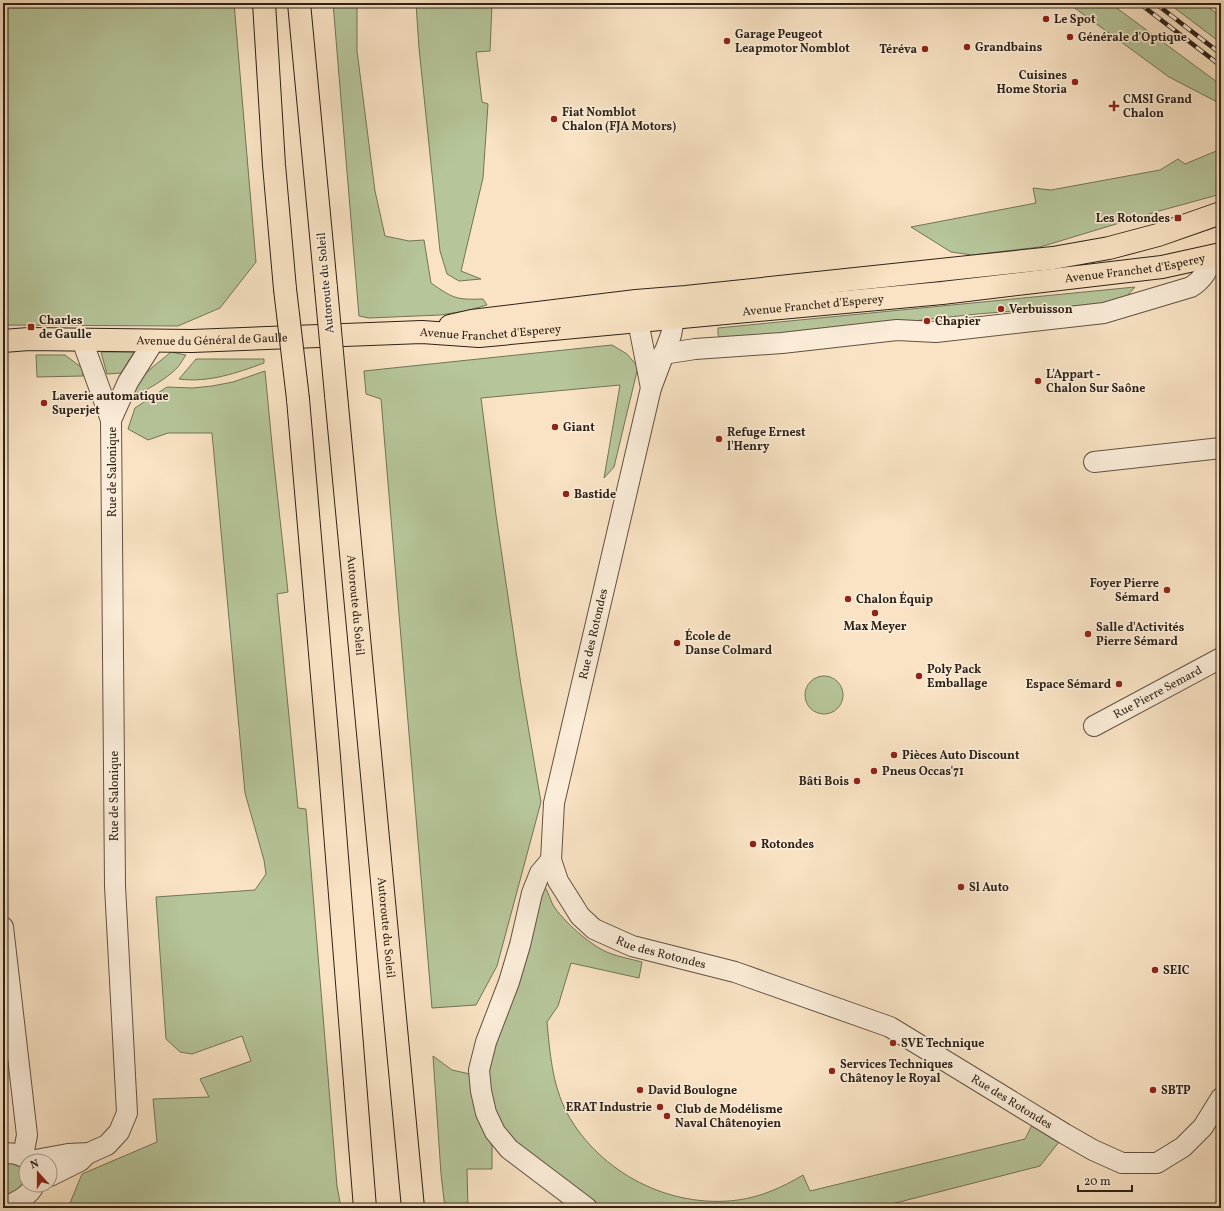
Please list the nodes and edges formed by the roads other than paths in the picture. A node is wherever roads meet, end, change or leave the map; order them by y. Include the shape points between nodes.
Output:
1 (264, 3) edge
2 (299, 3) edge
3 (1221, 213) edge
4 (1217, 255) edge
5 (643, 307) junction
6 (674, 319) junction
7 (422, 332) joint
8 (82, 340) junction
9 (3, 341) edge
10 (154, 341) junction
11 (663, 354) junction
12 (97, 382) junction
13 (128, 382) junction
14 (651, 388) junction
15 (111, 420) junction
16 (1221, 448) edge
17 (1094, 462) dead end
18 (1221, 658) edge
19 (1094, 726) dead end
20 (551, 860) junction
21 (3, 927) edge
22 (1221, 1098) edge
23 (3, 1153) edge
24 (27, 1153) edge
25 (89, 1153) junction
26 (18, 1154) edge
27 (58, 1155) edge
28 (58, 1172) edge
29 (34, 1194) edge
30 (11, 1206) edge
31 (365, 1208) edge
32 (413, 1208) edge
33 (587, 1208) edge

1 - 31 main road, bridge via 274,165 298,399
2 - 32 main road, Autoroute du Soleil, bridge
3 - 5 main road, Avenue Franchet d'Esperey via 1158,235 1109,248 1053,258
4 - 6 main road, Avenue Franchet d'Esperey via 1162,267 942,293
4 - 11 street via 1207,273 1191,287 1104,313 936,332 897,330
5 - 6 main road, Avenue Franchet d'Esperey
5 - 7 main road, Avenue Franchet d'Esperey via 479,336
5 - 14 street, Rue des Rotondes
6 - 11 street, Rue des Rotondes
7 - 10 main road, Avenue du Général de Gaulle
8 - 9 main road, Avenue du Général de Gaulle
8 - 10 main road, Avenue du Général de Gaulle
8 - 12 street, Rue de Salonique
10 - 13 street, Rue de Salonique
11 - 14 street, Rue des Rotondes
12 - 13 street
12 - 15 street, Rue de Salonique
13 - 15 street, Rue de Salonique
14 - 20 street, Rue des Rotondes via 554,803
15 - 25 street, Rue de Salonique via 115,886 128,1112 119,1132 107,1145
16 - 17 street
18 - 19 street, Rue Pierre Semard
20 - 22 street, Rue des Rotondes via 558,881 580,916 594,929 632,946 735,972 890,1027 1065,1134 1122,1163 1157,1163 1183,1147 1203,1127
20 - 33 street via 540,873 532,893 509,982 486,1042 479,1070 481,1091 486,1114 495,1132 509,1149
21 - 24 street
23 - 26 street, Rue de Salonique
25 - 27 street, Rue de Salonique
25 - 28 street, Rue de Salonique via 80,1161
29 - 30 street

